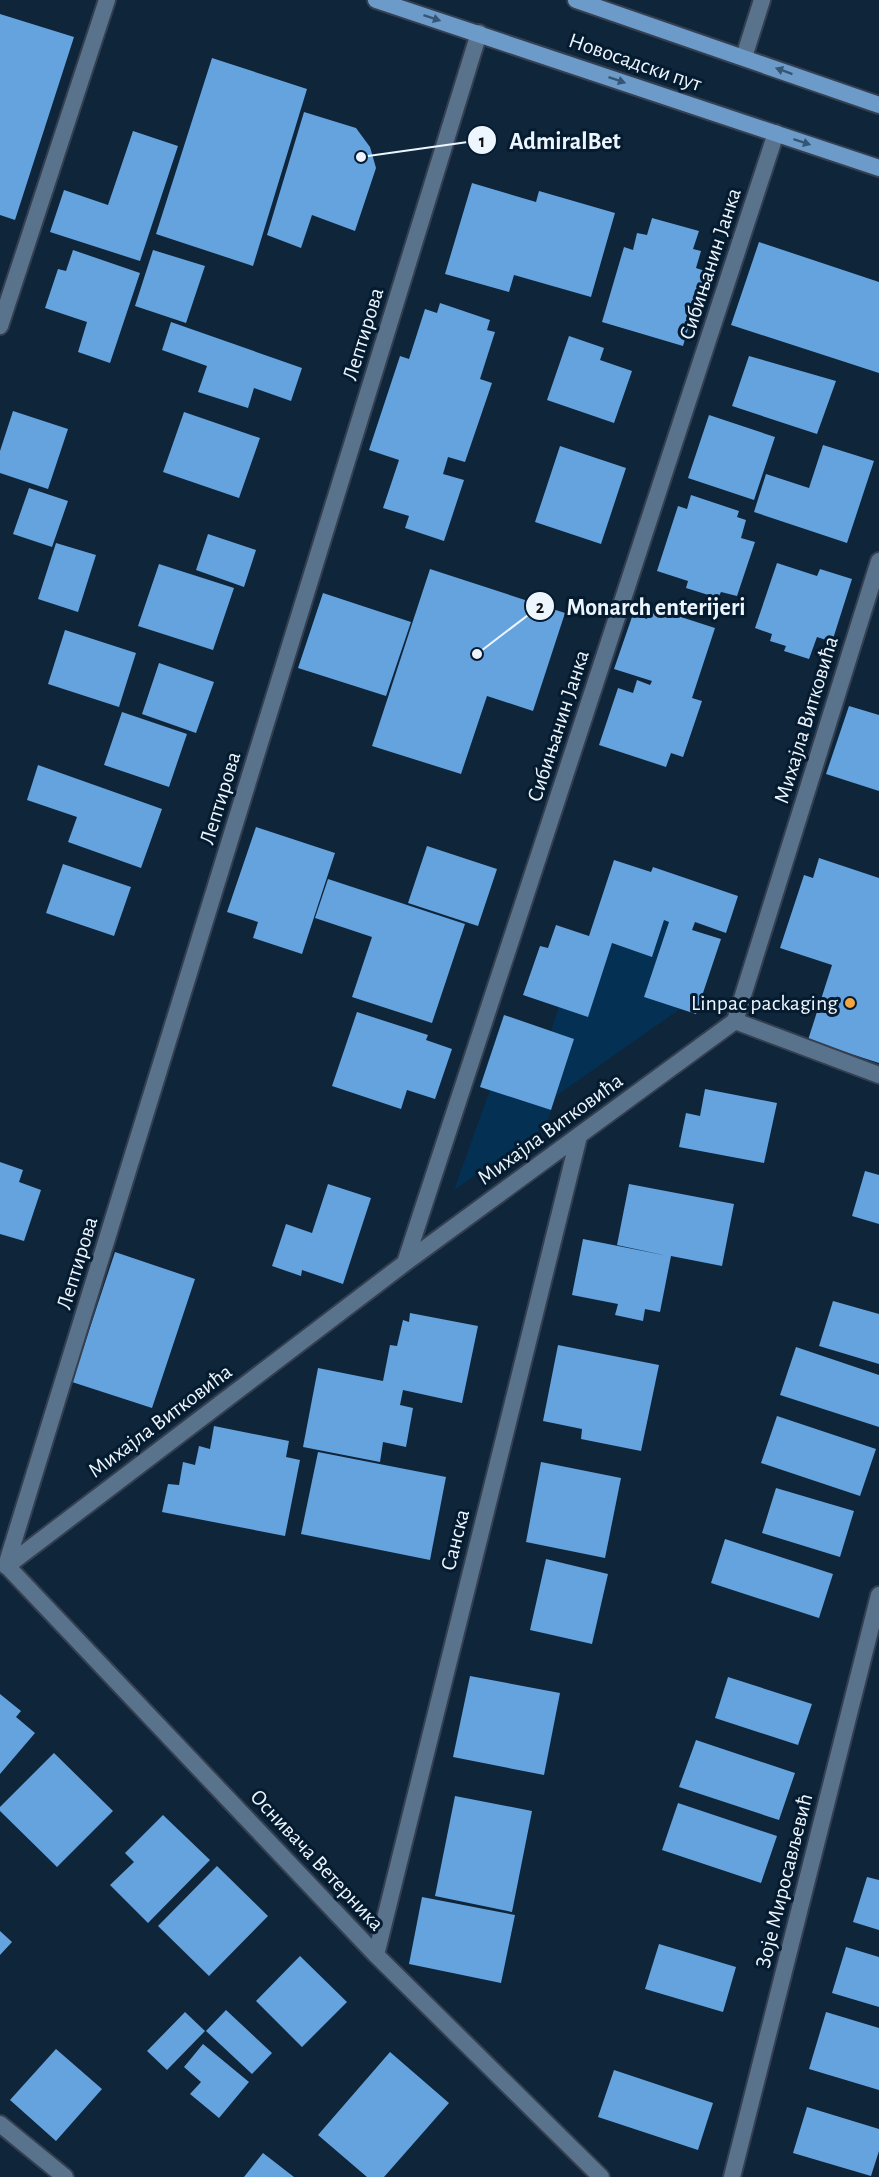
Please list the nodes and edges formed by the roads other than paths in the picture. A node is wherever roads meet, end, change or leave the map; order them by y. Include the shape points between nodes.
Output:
1 (106, 0) edge
2 (376, 0) edge
3 (576, 0) edge
4 (762, 0) edge
5 (479, 33) junction
6 (744, 57) junction
7 (879, 105) edge
8 (776, 133) junction
9 (879, 168) edge
10 (0, 326) edge
11 (879, 561) edge
12 (735, 1021) junction
13 (879, 1075) edge
14 (579, 1136) junction
15 (405, 1263) junction
16 (3, 1570) edge
17 (879, 1595) edge
18 (376, 1955) junction
19 (0, 2124) edge
20 (65, 2177) edge
21 (602, 2177) edge
22 (732, 2177) edge

1 - 10 street
2 -> 5 main road, Новосадски пут
3 - 6 main road, Новосадски пут
4 - 6 street
5 -> 8 main road, Новосадски пут
5 - 16 street, Лептирова
7 -> 6 main road, Новосадски пут
8 -> 9 main road, Новосадски пут
8 - 15 street, Сибињанин Јанка
11 - 12 street, Михајла Витковића
12 - 13 street
12 - 14 street, Михајла Витковића
14 - 15 street, Михајла Витковића
14 - 18 street, Санска
15 - 16 street, Михајла Витковића
16 - 18 street, Оснивача Ветерника
17 - 22 street, Зоје Миросављевић
18 - 21 street, Оснивача Ветерника
19 - 20 street

